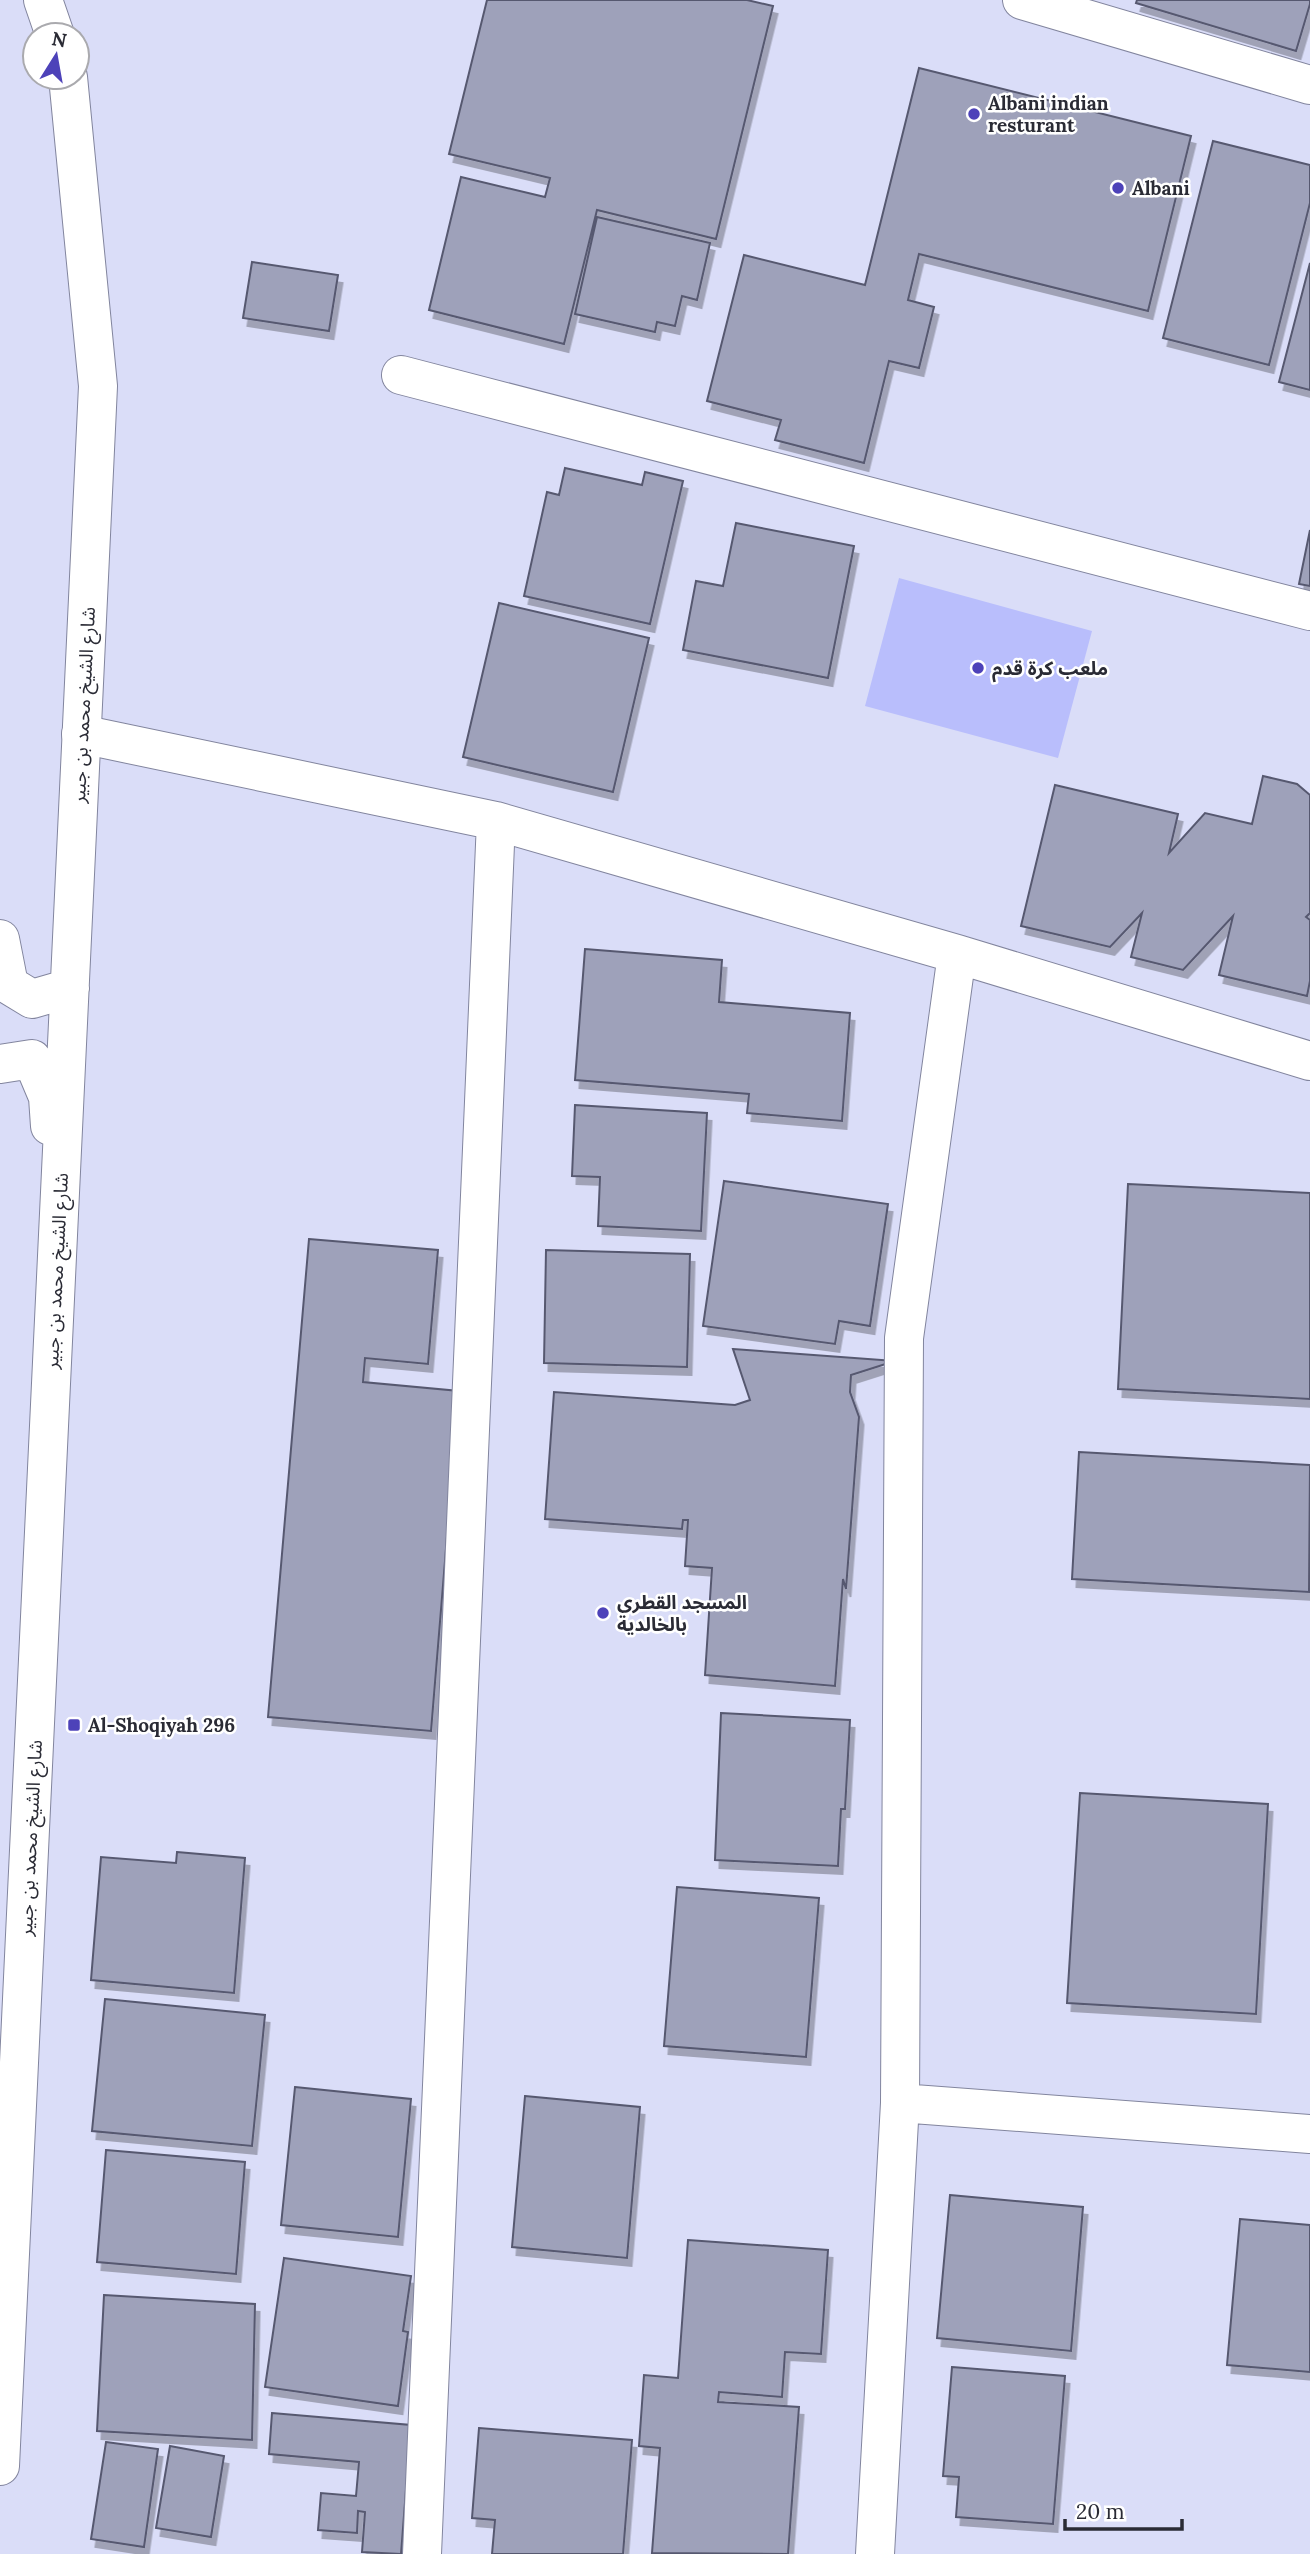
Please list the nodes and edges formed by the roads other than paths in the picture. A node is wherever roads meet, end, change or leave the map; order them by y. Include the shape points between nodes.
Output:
1 (43, 0) edge
2 (1022, 0) edge
3 (50, 21) edge
4 (1310, 85) edge
5 (69, 91) edge
6 (401, 375) dead end
7 (1310, 611) edge
8 (82, 734) junction
9 (496, 821) junction
10 (0, 939) edge
11 (957, 954) junction
12 (70, 988) junction
13 (1310, 1060) edge
14 (0, 1064) edge
15 (57, 1254) junction
16 (900, 2103) junction
17 (1310, 2134) edge
18 (0, 2466) edge
19 (422, 2554) edge
20 (874, 2554) edge

1 - 3 street
2 - 4 street
5 - 8 street, شارع الشيخ محمد بن جبير via 98,386
6 - 7 street
8 - 9 street
8 - 12 street, شارع الشيخ محمد بن جبير
9 - 11 street
9 - 19 street
10 - 12 street via 9,985 32,999
11 - 13 street
11 - 16 street via 904,1338
12 - 15 street, شارع الشيخ محمد بن جبير
14 - 15 street via 32,1059 48,1097
15 - 18 street, شارع الشيخ محمد بن جبير
16 - 17 street
16 - 20 street

